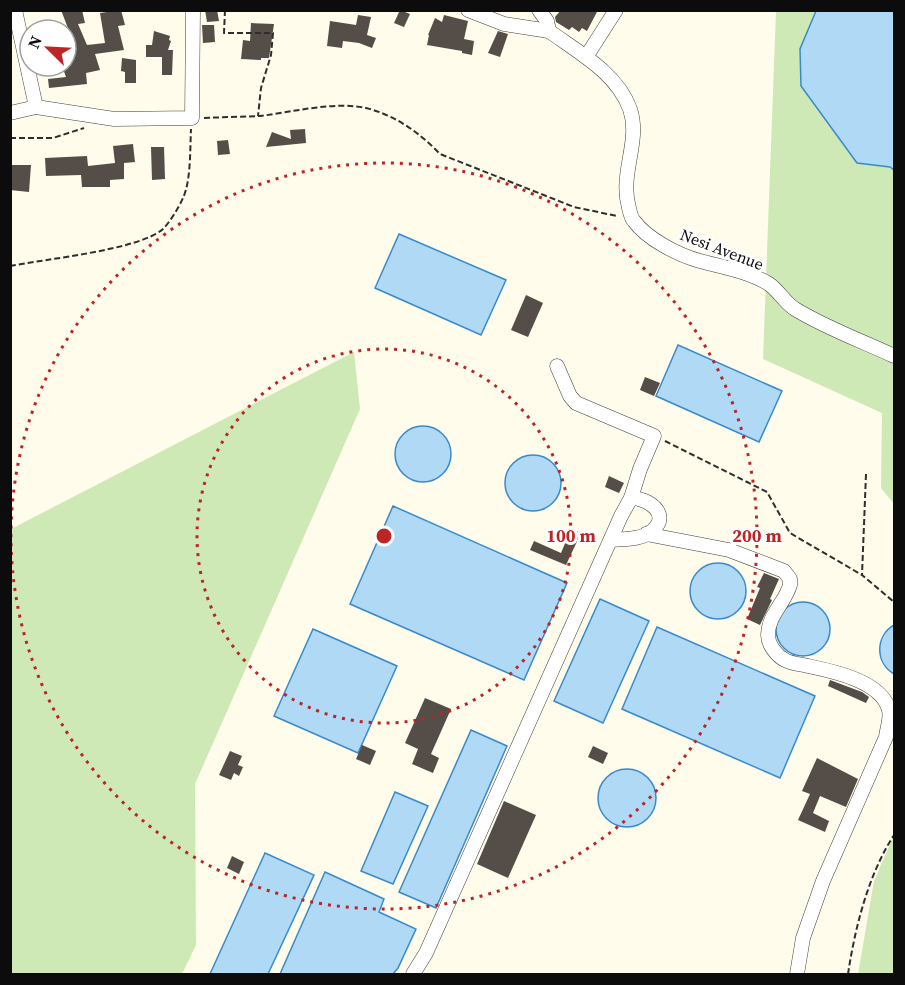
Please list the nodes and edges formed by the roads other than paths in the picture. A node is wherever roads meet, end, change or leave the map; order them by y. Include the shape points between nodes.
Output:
1 (15, 10) edge
2 (193, 10) edge
3 (468, 10) edge
4 (616, 10) edge
5 (547, 18) edge
6 (586, 57) junction
7 (36, 107) junction
8 (10, 113) edge
9 (894, 356) edge
10 (557, 366) dead end
11 (631, 498) junction
12 (646, 534) junction
13 (611, 540) junction
14 (413, 975) edge
15 (797, 975) edge

1 - 7 street
2 - 7 street via 192,118 114,119
3 - 5 street via 504,24
4 - 6 street
5 - 6 street
6 - 9 street, Nesi Avenue via 610,78 630,110 634,134 626,188 633,220 649,236 697,260 768,284 794,308
7 - 8 street
10 - 11 street via 576,403 654,436
11 - 12 street via 650,503 659,513 654,530
11 - 13 street
12 - 13 street
12 - 15 street via 729,550 784,571 790,585 770,624 771,646 786,661 844,675 868,686 886,702 889,710 886,737 834,855 803,938
13 - 14 street

